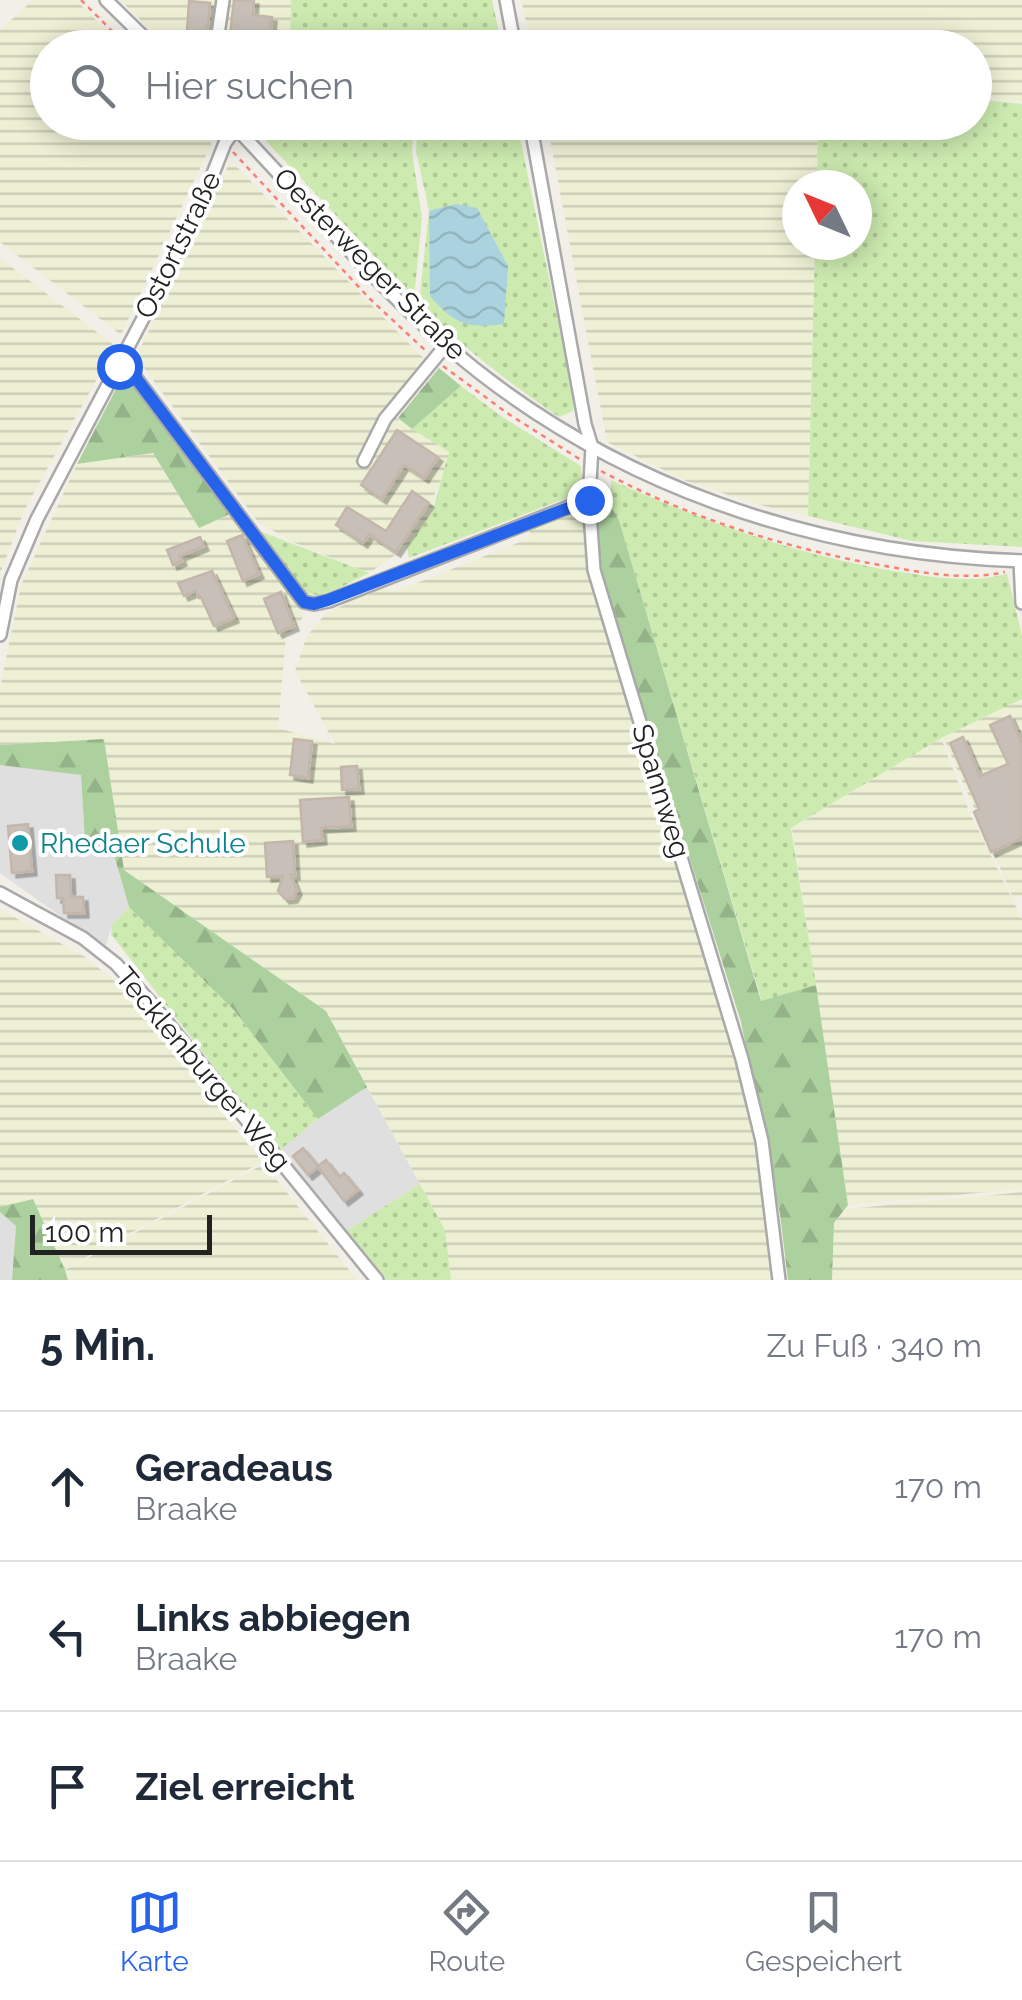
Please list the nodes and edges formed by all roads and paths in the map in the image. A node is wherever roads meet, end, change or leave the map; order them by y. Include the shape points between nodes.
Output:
1 (81, 0) edge
2 (106, 0) edge
3 (223, 0) edge
4 (506, 0) edge
5 (111, 30) edge
6 (136, 30) edge
7 (219, 30) edge
8 (512, 30) edge
9 (226, 140) edge
10 (247, 140) edge
11 (533, 140) edge
12 (446, 345) junction
13 (119, 366) junction
14 (592, 447) junction
15 (364, 460) dead end
16 (589, 500) junction
17 (1021, 561) edge
18 (1022, 603) edge
19 (0, 635) edge
20 (0, 893) edge
21 (377, 1280) edge
22 (779, 1280) edge

1 - 5 path
2 - 6 street
3 - 7 street
4 - 8 street
9 - 13 street, Ostortstraße
10 - 12 street, Oesterweger Straße
11 - 14 street, Spannweg
12 - 14 street, Oesterweger Straße
12 - 15 street via 385,419
13 - 16 street via 130,370 304,602 328,600
13 - 19 street, Ostortstraße via 31,534 11,580
14 - 16 street, Spannweg
14 - 17 street, Oesterweger Straße via 696,496 801,531 914,553
16 - 22 street, Spannweg via 594,570 742,1058 762,1141
17 - 18 street
20 - 21 street, Tecklenburger Weg via 116,964

